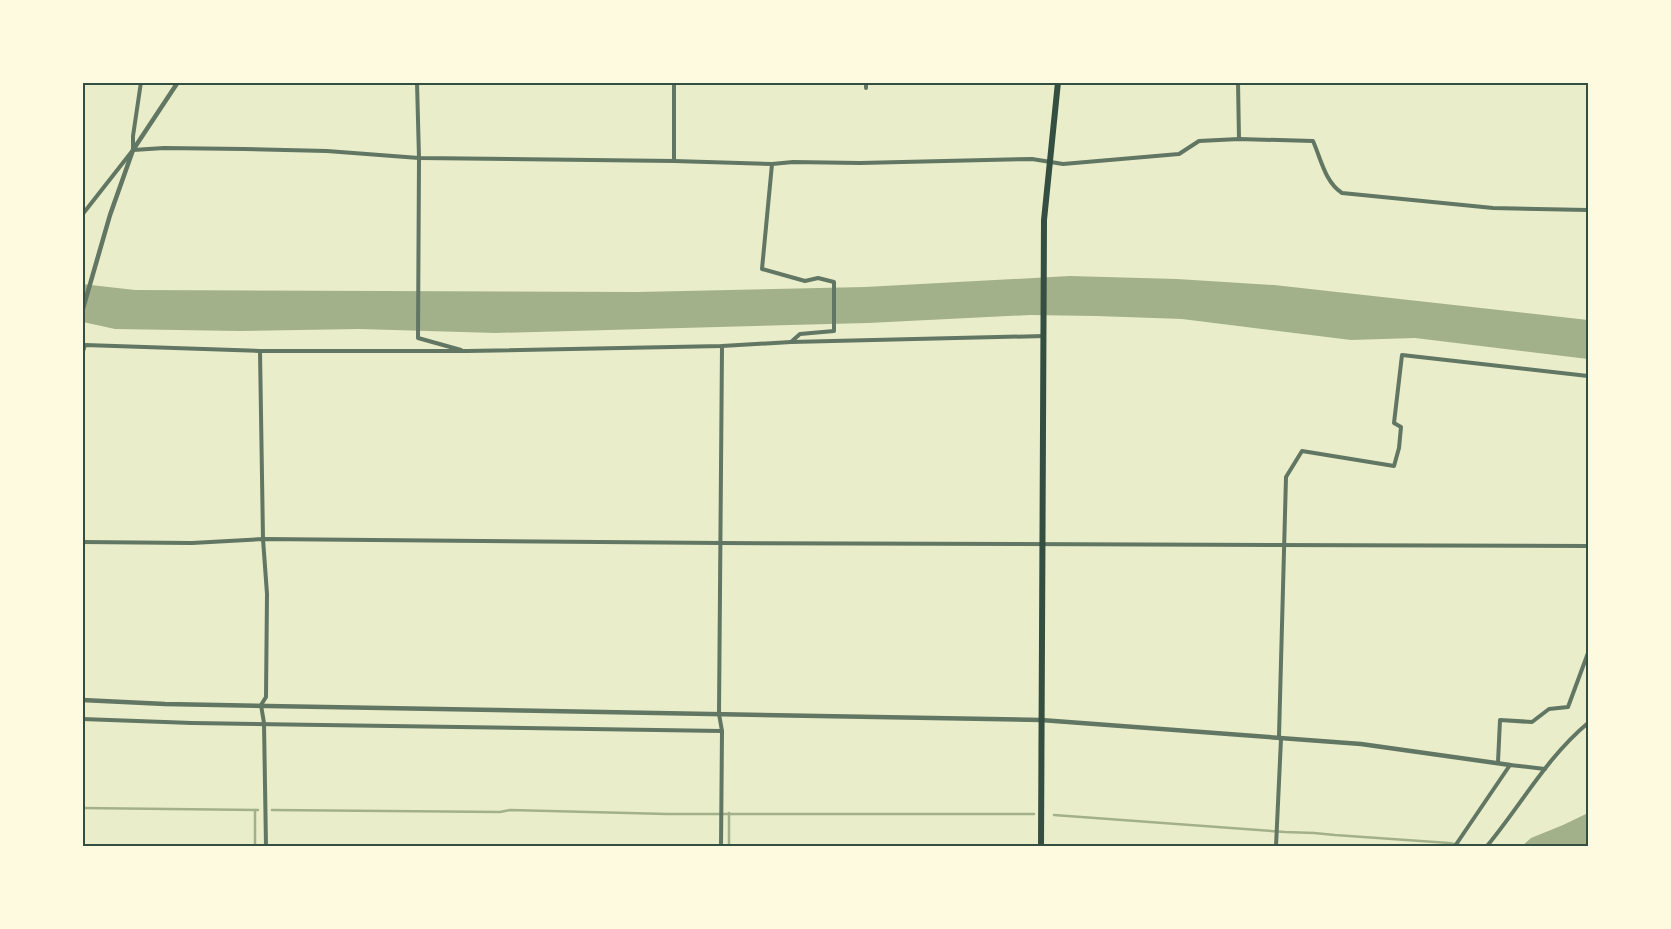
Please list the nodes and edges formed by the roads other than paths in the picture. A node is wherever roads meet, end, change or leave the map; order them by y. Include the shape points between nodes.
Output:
1 (140, 82) edge
2 (178, 82) edge
3 (417, 82) edge
4 (674, 82) edge
5 (1058, 82) edge
6 (1238, 82) edge
7 (1239, 139) junction
8 (133, 150) junction
9 (419, 158) junction
10 (674, 161) junction
11 (1049, 162) junction
12 (772, 164) junction
13 (1588, 210) edge
14 (82, 214) edge
15 (82, 312) edge
16 (1044, 333) junction
17 (791, 342) junction
18 (722, 346) junction
19 (260, 351) junction
20 (467, 352) junction
21 (82, 354) edge
22 (1588, 376) edge
23 (263, 538) junction
24 (82, 542) edge
25 (721, 543) junction
26 (1043, 544) junction
27 (1284, 544) junction
28 (1588, 546) edge
29 (1588, 653) edge
30 (82, 700) edge
31 (261, 705) junction
32 (719, 714) junction
33 (82, 719) edge
34 (1041, 720) junction
35 (1588, 723) edge
36 (264, 724) junction
37 (722, 731) junction
38 (1281, 739) junction
39 (1498, 762) junction
40 (1510, 765) junction
41 (1545, 769) junction
42 (266, 846) edge
43 (721, 846) edge
44 (1041, 846) edge
45 (1276, 846) edge
46 (1455, 846) edge
47 (1487, 846) edge

1 - 8 street
2 - 8 street
3 - 9 street
4 - 10 street
5 - 11 highway
6 - 7 street
7 - 11 street via 1199,141 1180,154 1063,164
7 - 13 street via 1313,140 1329,180 1342,193 1493,208
8 - 9 street via 244,149
8 - 14 street
8 - 15 street via 112,208
9 - 10 street
9 - 20 street via 418,338
10 - 12 street
11 - 12 street via 1032,159
11 - 16 highway via 1044,220
12 - 17 street via 762,269 805,281 818,278 834,282 834,330 800,334
16 - 17 street
16 - 26 highway
17 - 18 street
18 - 20 street
18 - 25 street
19 - 20 street
19 - 21 street via 85,345
19 - 23 street
22 - 27 street via 1402,356 1394,423 1401,427 1394,466 1302,451 1286,477
23 - 24 street via 192,543
23 - 25 street
23 - 31 street via 267,594 266,697
25 - 26 street
25 - 32 street
26 - 27 street
26 - 34 highway
27 - 28 street
27 - 38 street
29 - 39 street via 1568,707 1549,709 1532,722 1500,720
30 - 31 street
31 - 32 street
31 - 36 street
32 - 34 street
32 - 37 street
33 - 36 street
34 - 38 street
34 - 44 highway
35 - 41 street
36 - 37 street
36 - 42 street
37 - 43 street
38 - 39 street via 1361,744
38 - 45 street
39 - 40 street
40 - 41 street
40 - 46 street
41 - 47 street

